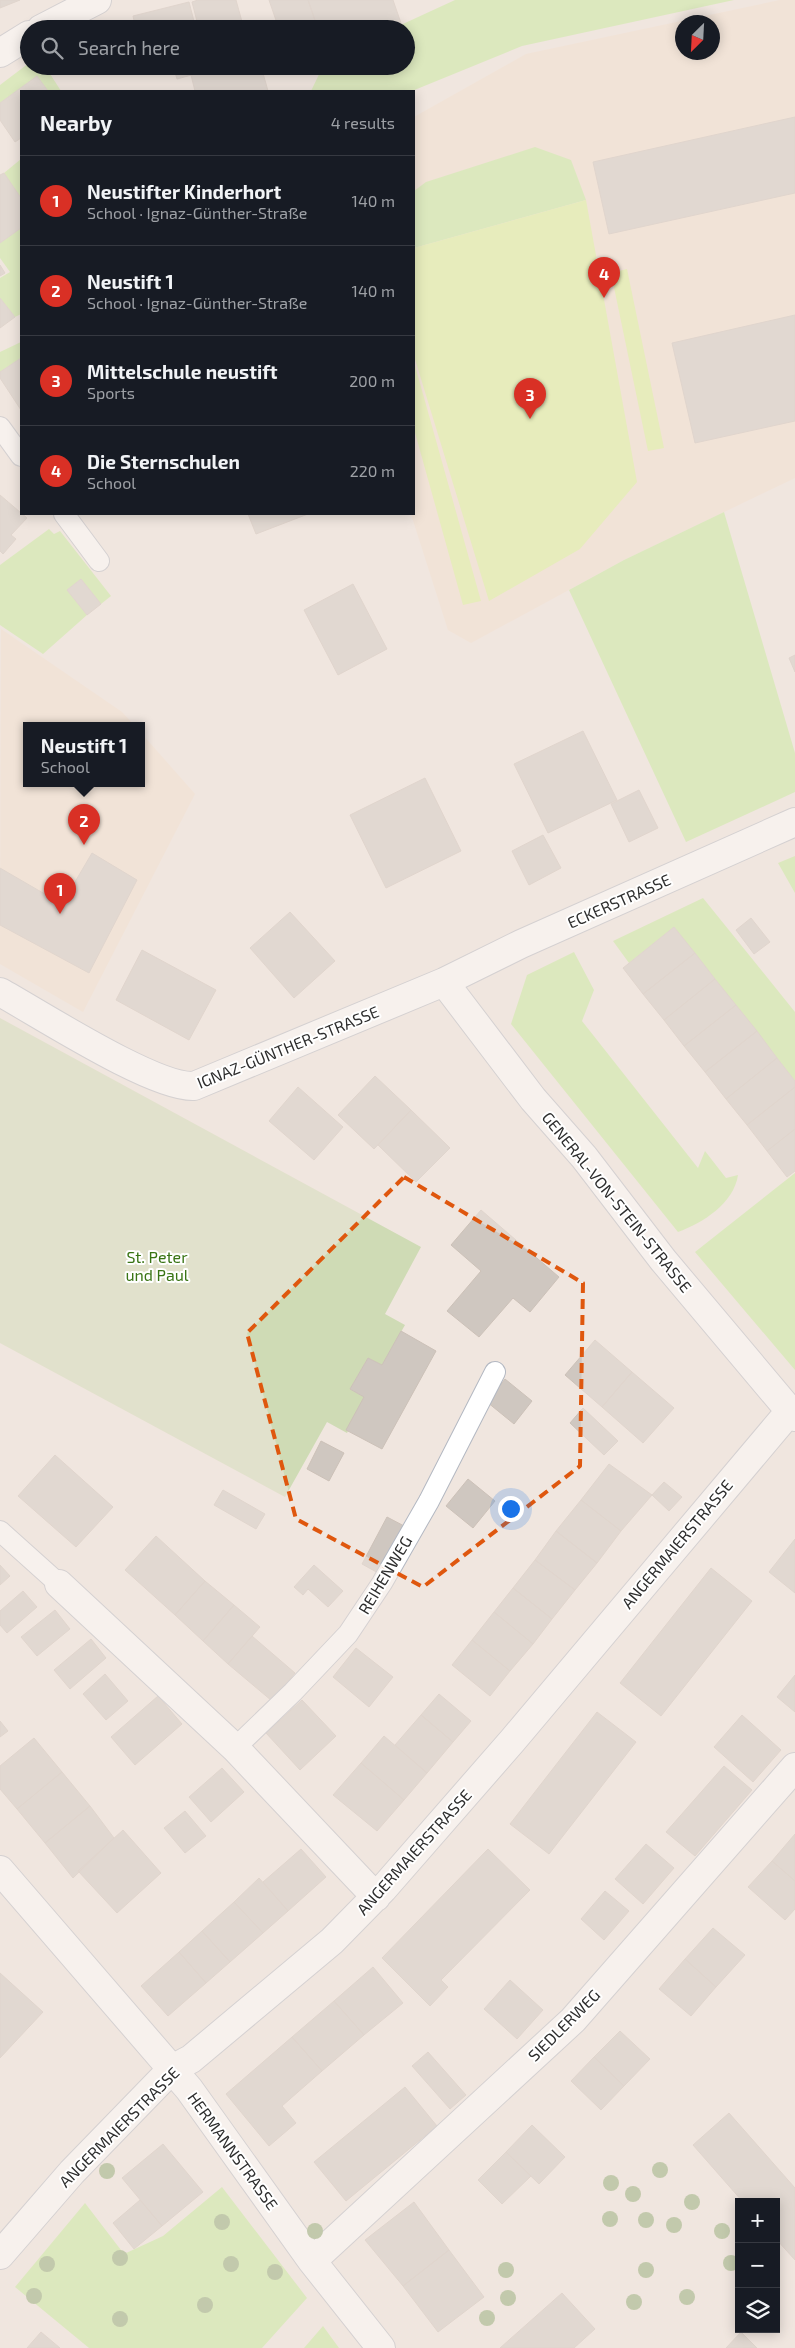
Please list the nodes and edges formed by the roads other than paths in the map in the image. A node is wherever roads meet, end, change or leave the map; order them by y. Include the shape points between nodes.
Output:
1 (97, 0) edge
2 (58, 20) edge
3 (20, 41) edge
4 (0, 53) edge
5 (0, 427) edge
6 (20, 455) edge
7 (65, 515) edge
8 (99, 561) dead end
9 (795, 822) edge
10 (444, 982) junction
11 (0, 992) edge
12 (496, 1372) dead end
13 (792, 1414) edge
14 (0, 1531) edge
15 (58, 1584) joint
16 (235, 1748) junction
17 (795, 1767) edge
18 (0, 1870) edge
19 (376, 1898) junction
20 (172, 2070) junction
21 (0, 2255) edge
22 (312, 2261) junction
23 (380, 2348) edge

1 - 2 street
3 - 4 street
5 - 6 lane
7 - 8 lane
9 - 10 street, ECKERSTRASSE via 521,944
10 - 11 street, IGNAZ-GÜNTHER-STRASSE via 194,1086 174,1084 113,1056
10 - 13 street, GENERAL-VON-STEIN-STRASSE via 533,1099 578,1149 663,1260
12 - 16 lane, REIHENWEG via 429,1501 382,1583 348,1634
13 - 19 street, ANGERMAIERSTRASSE via 767,1436 513,1740
14 - 15 lane
15 - 16 street
16 - 19 street
17 - 22 street, SIEDLERWEG via 573,2020
18 - 20 street, HERMANNSTRASSE
19 - 20 street, ANGERMAIERSTRASSE via 332,1941 191,2058
20 - 21 street, ANGERMAIERSTRASSE via 72,2172
20 - 22 street, HERMANNSTRASSE
22 - 23 street, HERMANNSTRASSE

